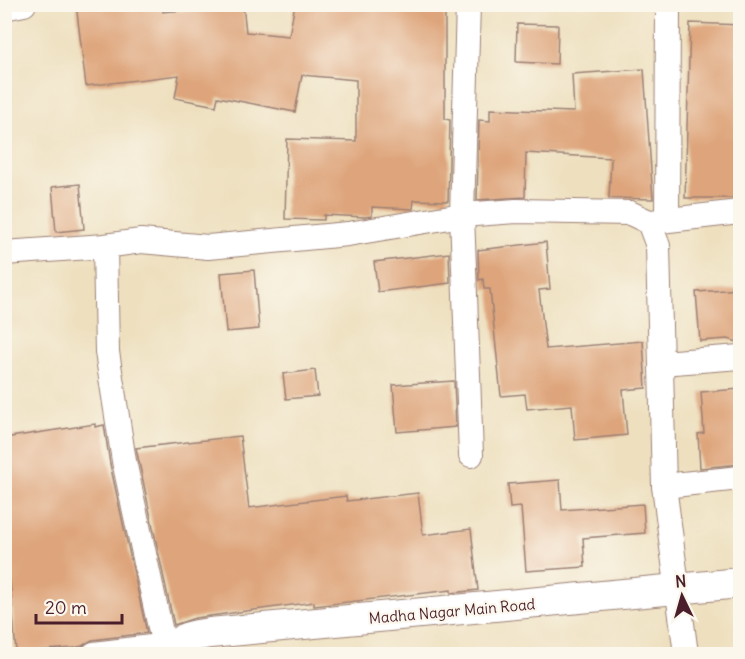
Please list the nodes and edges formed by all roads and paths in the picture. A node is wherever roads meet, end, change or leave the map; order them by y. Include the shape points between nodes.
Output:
1 (24, 4) edge
2 (468, 4) edge
3 (668, 4) edge
4 (4, 8) edge
5 (741, 212) edge
6 (462, 215) junction
7 (658, 221) junction
8 (105, 246) junction
9 (4, 253) edge
10 (741, 357) edge
11 (661, 363) junction
12 (471, 455) dead end
13 (741, 478) edge
14 (664, 486) junction
15 (741, 583) edge
16 (677, 590) junction
17 (171, 648) edge
18 (94, 654) edge
19 (686, 654) edge

1 - 4 street
2 - 6 street
3 - 7 street
5 - 7 street
6 - 7 street via 630,213
6 - 8 street via 348,234 208,247 141,241
6 - 12 street
7 - 11 street
8 - 9 street
8 - 17 street via 107,352 124,461
10 - 11 street
11 - 14 street
13 - 14 street
14 - 16 street
15 - 16 street, Madha Nagar Main Road
16 - 17 street, Madha Nagar Main Road via 210,633 190,636
16 - 19 street
17 - 18 street

